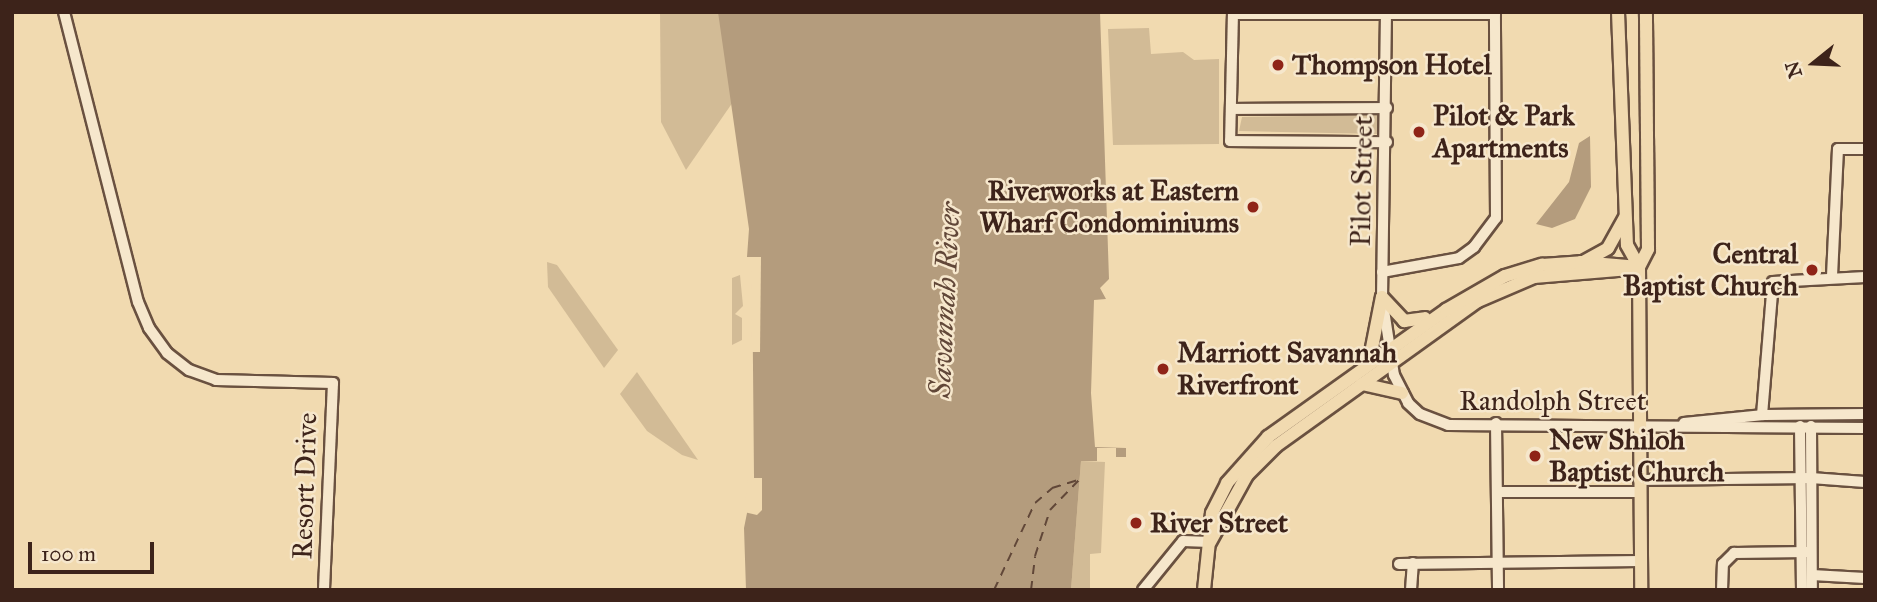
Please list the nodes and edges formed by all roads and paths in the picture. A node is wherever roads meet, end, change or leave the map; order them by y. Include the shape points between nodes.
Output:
1 (64, 12) edge
2 (1619, 12) edge
3 (1646, 12) edge
4 (1233, 13) edge
5 (1316, 13) edge
6 (1386, 13) edge
7 (1495, 13) edge
8 (1387, 108) junction
9 (1231, 109) junction
10 (1387, 142) junction
11 (1865, 149) edge
12 (1626, 214) junction
13 (1581, 262) junction
14 (1639, 267) junction
15 (1382, 272) junction
16 (1832, 276) junction
17 (1865, 277) edge
18 (1478, 289) junction
19 (1382, 297) junction
20 (1391, 357) junction
21 (1367, 366) junction
22 (1362, 384) junction
23 (1402, 393) junction
24 (1865, 414) edge
25 (1762, 415) junction
26 (1805, 416) junction
27 (1496, 423) junction
28 (1638, 423) junction
29 (1677, 425) junction
30 (1865, 428) edge
31 (1806, 429) junction
32 (1806, 478) junction
33 (1865, 482) edge
34 (1639, 486) junction
35 (1497, 492) junction
36 (1210, 542) junction
37 (1807, 552) junction
38 (1497, 561) junction
39 (1640, 561) junction
40 (1413, 563) junction
41 (1399, 564) dead end
42 (1812, 575) junction
43 (1865, 578) edge
44 (324, 590) edge
45 (1143, 590) edge
46 (1204, 590) edge
47 (1410, 590) edge
48 (1498, 590) edge
49 (1641, 590) edge
50 (1721, 590) edge
51 (1802, 590) edge
52 (1812, 590) edge

1 - 44 street, Resort Drive via 138,302 167,353 189,370 216,380 333,383
2 - 12 main road
3 - 14 main road via 1648,249
4 - 5 street
4 - 9 street
5 - 6 street
6 - 7 street
6 - 8 street, Pilot Street
7 - 15 street via 1496,218 1474,247 1459,258
8 - 9 street
8 - 10 street, Pilot Street
9 - 10 street via 1230,141
10 - 15 street, Pilot Street
11 - 16 street via 1838,149
12 - 13 main road via 1608,248
12 - 14 main road via 1628,244
13 - 14 main road
13 - 18 main road via 1542,265
14 - 20 main road via 1616,273 1534,277 1498,289
14 - 28 main road
15 - 19 street, Pilot Street
16 - 17 street
16 - 25 street via 1825,283 1773,282
18 - 19 main road via 1411,324
18 - 20 main road
19 - 20 street, Pilot Street
19 - 21 main road via 1375,346
20 - 21 main road
20 - 22 main road
20 - 23 street, Randolph Street
21 - 36 main road via 1268,437 1245,459 1212,513
22 - 23 main road
22 - 36 main road via 1254,467
23 - 27 street, Randolph Street via 1430,421
24 - 26 street, Randolph Street
25 - 26 street, Randolph Street
25 - 29 street, Randolph Street
26 - 31 street
27 - 28 street, Randolph Street
27 - 35 street
28 - 29 street, Randolph Street
28 - 34 main road
29 - 31 street, Randolph Street
30 - 31 street, Randolph Street
31 - 32 street
32 - 33 street
32 - 34 street
32 - 37 street
34 - 35 street
34 - 39 main road
35 - 38 street
36 - 45 street via 1184,541
36 - 46 main road
37 - 42 street
37 - 50 street via 1734,553 1723,564
37 - 51 street
38 - 39 street
38 - 40 street
38 - 48 street
39 - 49 main road
40 - 41 street
40 - 47 street
42 - 43 street
42 - 52 street

